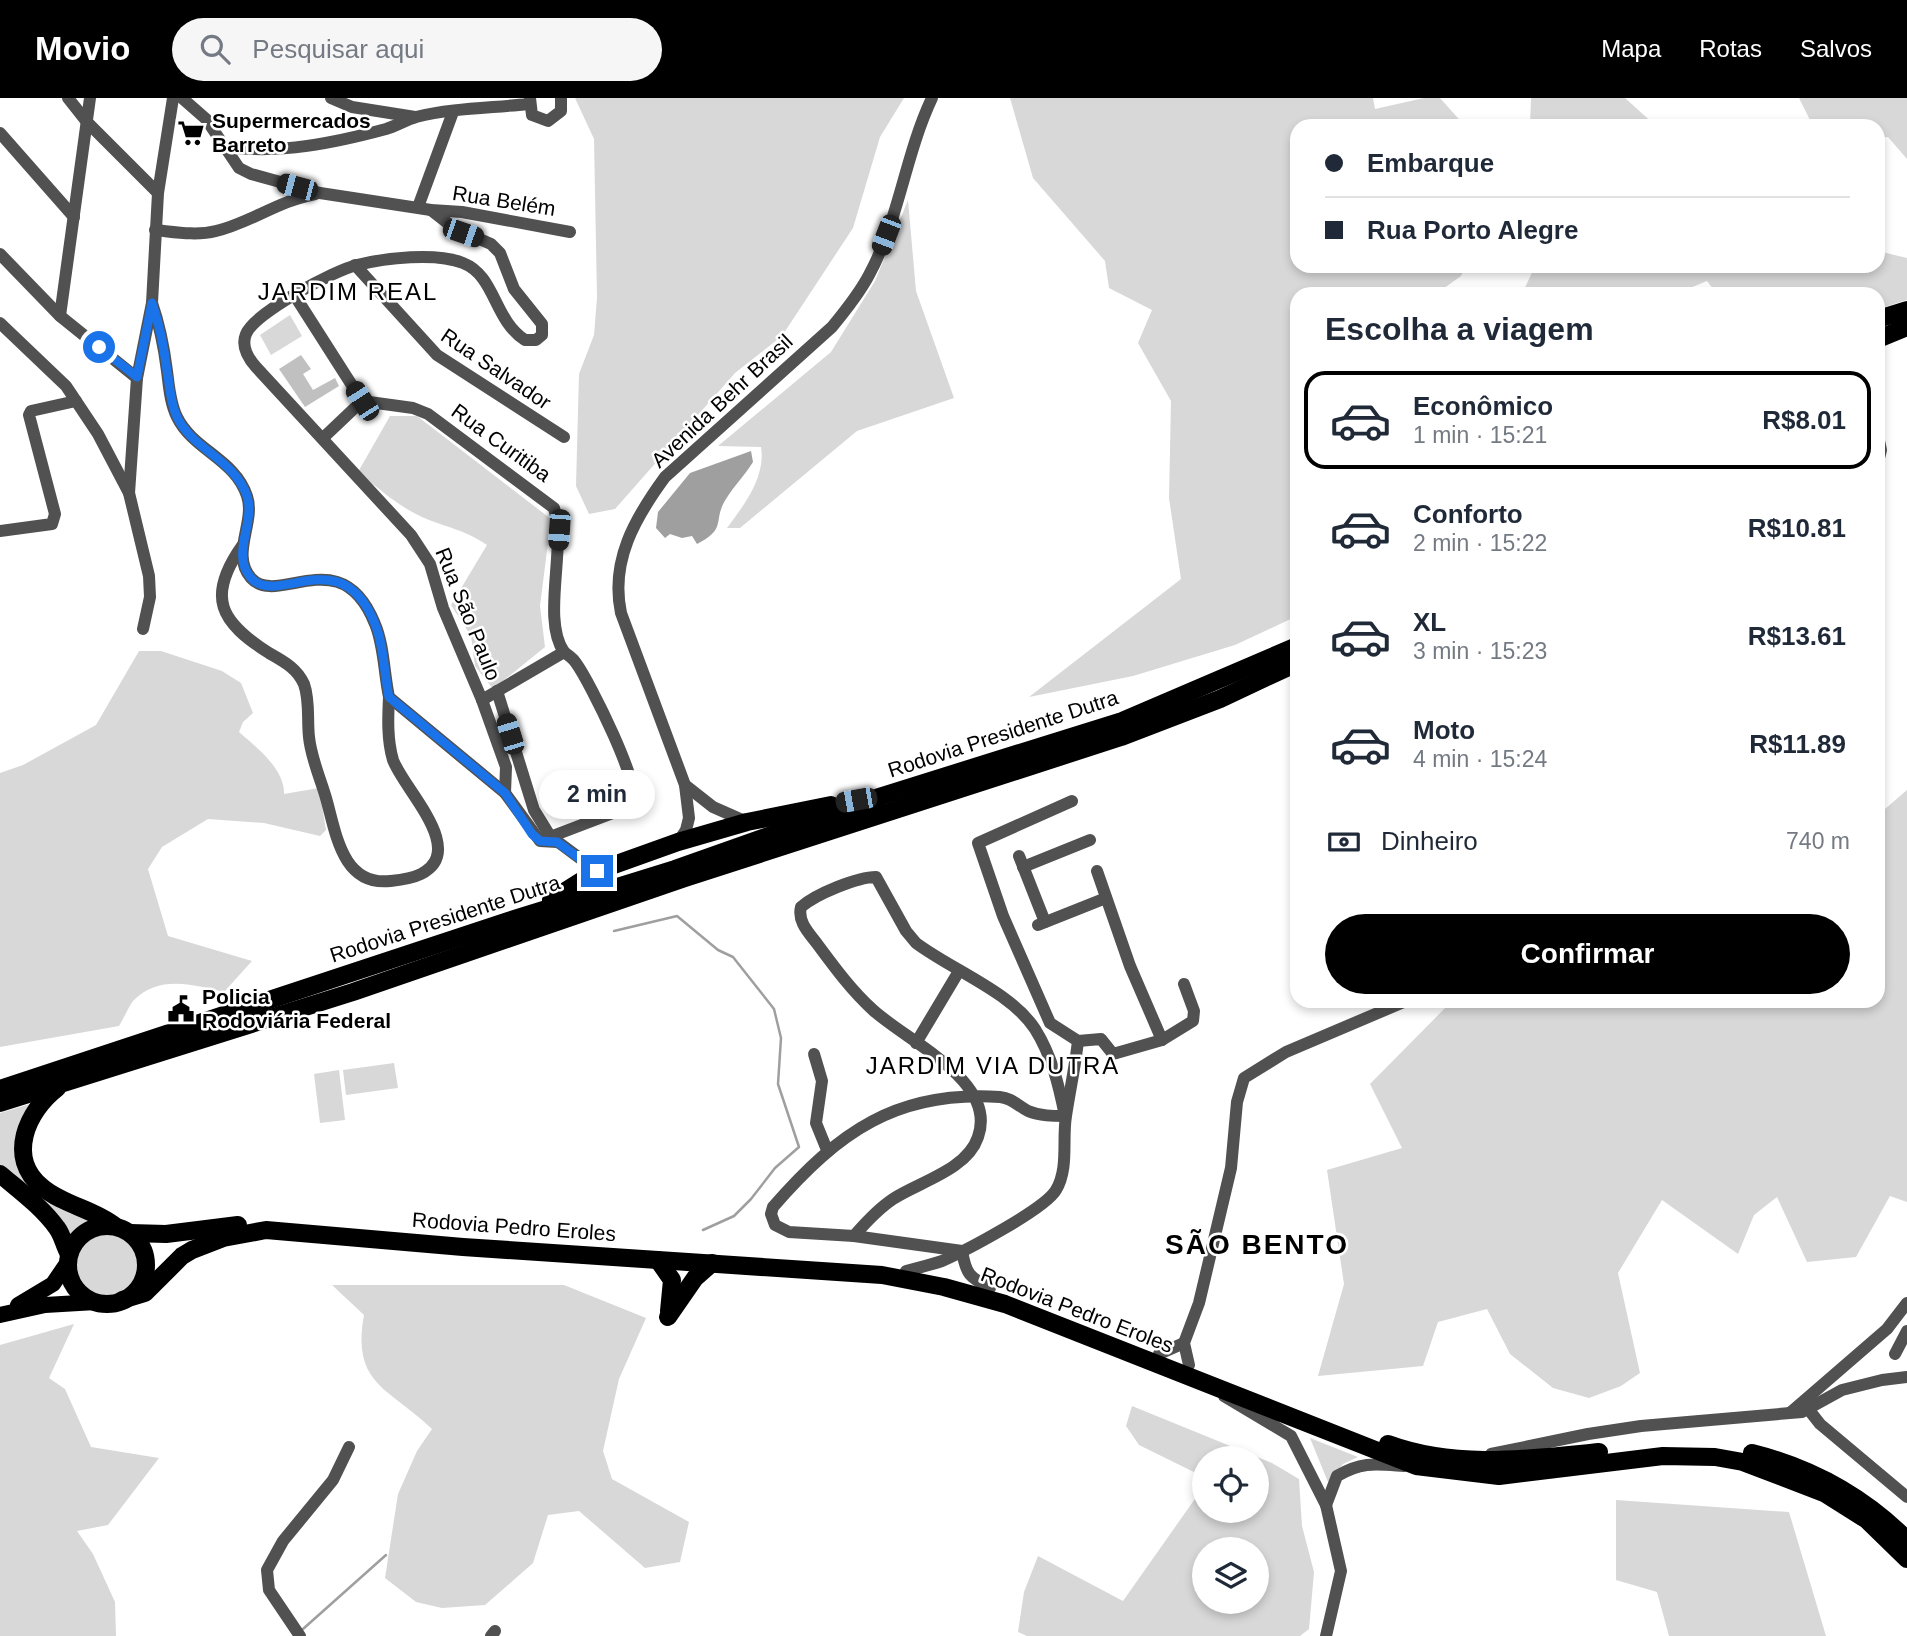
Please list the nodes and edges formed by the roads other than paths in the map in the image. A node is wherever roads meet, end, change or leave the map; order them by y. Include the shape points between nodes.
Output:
1 (68, 98) edge
2 (90, 98) edge
3 (173, 98) edge
4 (182, 98) edge
5 (331, 98) edge
6 (561, 98) edge
7 (932, 98) edge
8 (529, 101) edge
9 (453, 112) junction
10 (416, 117) junction
11 (87, 122) junction
12 (0, 133) edge
13 (227, 147) junction
14 (320, 192) junction
15 (159, 193) junction
16 (418, 207) junction
17 (431, 210) junction
18 (74, 218) junction
19 (155, 230) junction
20 (570, 232) dead end
21 (0, 254) edge
22 (355, 265) junction
23 (295, 296) junction
24 (152, 303) junction
25 (1907, 310) edge
26 (60, 316) junction
27 (1885, 317) edge
28 (0, 323) edge
29 (1907, 327) edge
30 (1885, 335) edge
31 (137, 377) junction
32 (76, 401) junction
33 (362, 401) junction
34 (564, 437) dead end
35 (323, 438) junction
36 (129, 493) junction
37 (0, 531) edge
38 (242, 545) junction
39 (143, 629) dead end
40 (1290, 649) edge
41 (564, 652) junction
42 (1290, 666) edge
43 (497, 691) junction
44 (389, 697) junction
45 (482, 700) junction
46 (523, 776) junction
47 (685, 785) junction
48 (505, 793) junction
49 (882, 796) junction
50 (1072, 801) dead end
51 (747, 822) junction
52 (549, 840) junction
53 (1090, 841) dead end
54 (678, 842) junction
55 (597, 871) junction
56 (1097, 871) dead end
57 (1106, 898) junction
58 (514, 920) junction
59 (959, 971) junction
60 (1184, 984) dead end
61 (1390, 1008) edge
62 (1162, 1040) junction
63 (1078, 1041) junction
64 (916, 1043) junction
65 (814, 1054) dead end
66 (67, 1081) junction
67 (0, 1089) edge
68 (974, 1096) junction
69 (0, 1103) edge
70 (1065, 1116) junction
71 (827, 1150) junction
72 (0, 1174) edge
73 (124, 1230) junction
74 (854, 1236) junction
75 (962, 1251) junction
76 (69, 1258) junction
77 (659, 1260) junction
78 (712, 1263) junction
79 (906, 1271) junction
80 (989, 1289) junction
81 (122, 1300) junction
82 (96, 1302) junction
83 (1907, 1303) edge
84 (0, 1314) edge
85 (1907, 1331) edge
86 (1184, 1343) junction
87 (1159, 1354) junction
88 (1895, 1354) dead end
89 (1189, 1365) junction
90 (1907, 1377) edge
91 (1210, 1385) junction
92 (1809, 1410) junction
93 (1788, 1414) junction
94 (349, 1447) dead end
95 (1435, 1457) junction
96 (1416, 1466) junction
97 (1907, 1497) edge
98 (1326, 1505) junction
99 (1907, 1540) edge
100 (1907, 1559) edge
101 (300, 1636) edge
102 (1326, 1636) edge

1 - 11 street
2 - 11 street
3 - 15 street
4 - 13 street, Rua São Paulo
5 - 10 street via 352,107
6 - 8 street via 561,110 548,121 537,118
7 - 47 street, Avenida Behr Brasil via 878,255 852,304 665,477 624,549 617,592 621,613
8 - 9 street
9 - 10 street
9 - 16 street
10 - 13 street via 389,128 284,150
11 - 15 street
11 - 18 street
12 - 18 street
13 - 14 street, Rua São Paulo via 244,172
14 - 16 street, Rua São Paulo
14 - 19 street via 276,204 219,231
15 - 19 street
16 - 17 street, Rua São Paulo
17 - 20 street, Rua Belém
17 - 22 street, Rua São Paulo via 500,253 514,289 542,324 542,335 525,340 505,323 486,281 463,263 416,258
18 - 26 street
19 - 24 street
21 - 26 street
22 - 23 street, Rua São Paulo
22 - 34 street, Rua Salvador via 437,355
23 - 33 street
23 - 35 street, Rua São Paulo via 253,321 244,343 250,360
24 - 31 street
24 - 38 street via 176,415 193,439 233,471 247,497
25 - 27 highway
26 - 31 street
28 - 32 street via 53,372
29 - 30 highway
31 - 36 street
32 - 36 street
32 - 37 street via 29,415 55,514 52,524
33 - 35 street
33 - 41 street, Rua Curitiba via 428,414 554,508 559,530 558,644
35 - 45 street, Rua São Paulo via 411,535 430,564 443,608
36 - 39 street via 149,576
38 - 44 street via 246,570 262,586 317,578 332,580 355,593 377,627
38 - 44 street via 223,583 226,614 237,630 292,667 303,682 311,754 342,853 362,877 382,882 422,873 436,860 438,851 435,830 392,755
40 - 49 highway, Rodovia Presidente Dutra via 1122,720
41 - 43 street
41 - 52 street via 588,681 637,798 629,809
42 - 66 highway, Rodovia Presidente Dutra via 1121,737 685,878 354,992
43 - 45 street
43 - 46 street, Rua São Paulo
44 - 48 street
45 - 48 street, Rua São Paulo via 506,767
46 - 48 street
46 - 52 street, Rua São Paulo
47 - 51 street via 713,807
47 - 54 street, Avenida Behr Brasil via 690,818
48 - 52 street via 532,834
49 - 51 highway
49 - 58 highway, Rodovia Presidente Dutra
50 - 63 street via 978,843 1003,916 1050,1023
51 - 54 highway
52 - 55 street
53 - 57 street via 1021,862 1041,923
54 - 55 highway
55 - 58 highway
56 - 57 street
57 - 62 street
58 - 67 highway, Rodovia Presidente Dutra
59 - 64 street
59 - 64 street via 916,943 874,876 801,907 805,927 860,998
59 - 70 street via 1020,1011 1034,1028 1056,1075
60 - 62 street via 1193,1021
61 - 86 street via 1286,1052 1244,1078 1231,1168 1199,1303
62 - 63 street via 1113,1054 1101,1039
63 - 70 street
64 - 68 street via 962,1078
65 - 71 street via 822,1082 816,1123
66 - 69 highway, Rodovia Presidente Dutra
66 - 73 highway via 47,1096 27,1123 23,1134 26,1162 41,1187
68 - 70 street via 1006,1098 1038,1114
68 - 71 street via 902,1107
68 - 74 street via 983,1118 972,1151 893,1199
70 - 75 street via 1063,1167 1055,1191
71 - 74 street via 773,1207 772,1221 789,1232
72 - 76 highway via 60,1231
73 - 76 highway, Rodovia Pedro Eroles via 108,1226 88,1231 74,1244
73 - 79 highway, Rodovia Pedro Eroles via 166,1234 288,1225
73 - 81 highway via 144,1253 145,1264 139,1286
74 - 75 street
75 - 79 street
75 - 80 street via 972,1279
76 - 82 highway via 72,1283
76 - 84 main road, Rodovia Pedro Eroles via 44,1291
77 - 78 highway, Rodovia Pedro Eroles
77 - 78 highway via 673,1280 668,1317 695,1278
77 - 81 highway, Rodovia Pedro Eroles via 266,1230 192,1250 145,1293
78 - 91 highway, Rodovia Pedro Eroles via 882,1275 968,1293 1041,1317
79 - 80 highway, Rodovia Pedro Eroles
80 - 87 highway, Rodovia Pedro Eroles via 1049,1308
81 - 82 highway, Rodovia Pedro Eroles
82 - 84 main road, Rodovia Pedro Eroles
83 - 93 street via 1878,1338
85 - 88 street
86 - 87 street
86 - 89 street
87 - 89 highway, Rodovia Pedro Eroles
89 - 95 highway, Rodovia Pedro Eroles via 1370,1438
90 - 92 street via 1842,1390
91 - 96 highway, Rodovia Pedro Eroles
91 - 98 street via 1291,1436
92 - 93 street
92 - 97 street
93 - 95 street via 1641,1426 1488,1455
94 - 101 street via 333,1480 267,1570 269,1590
95 - 99 highway, Rodovia Pedro Eroles via 1499,1460 1682,1445 1745,1451 1829,1481 1879,1514
96 - 98 street via 1355,1466 1337,1476
96 - 100 highway, Rodovia Pedro Eroles via 1499,1476 1663,1456 1743,1462 1824,1493 1867,1520
98 - 102 street via 1341,1571

